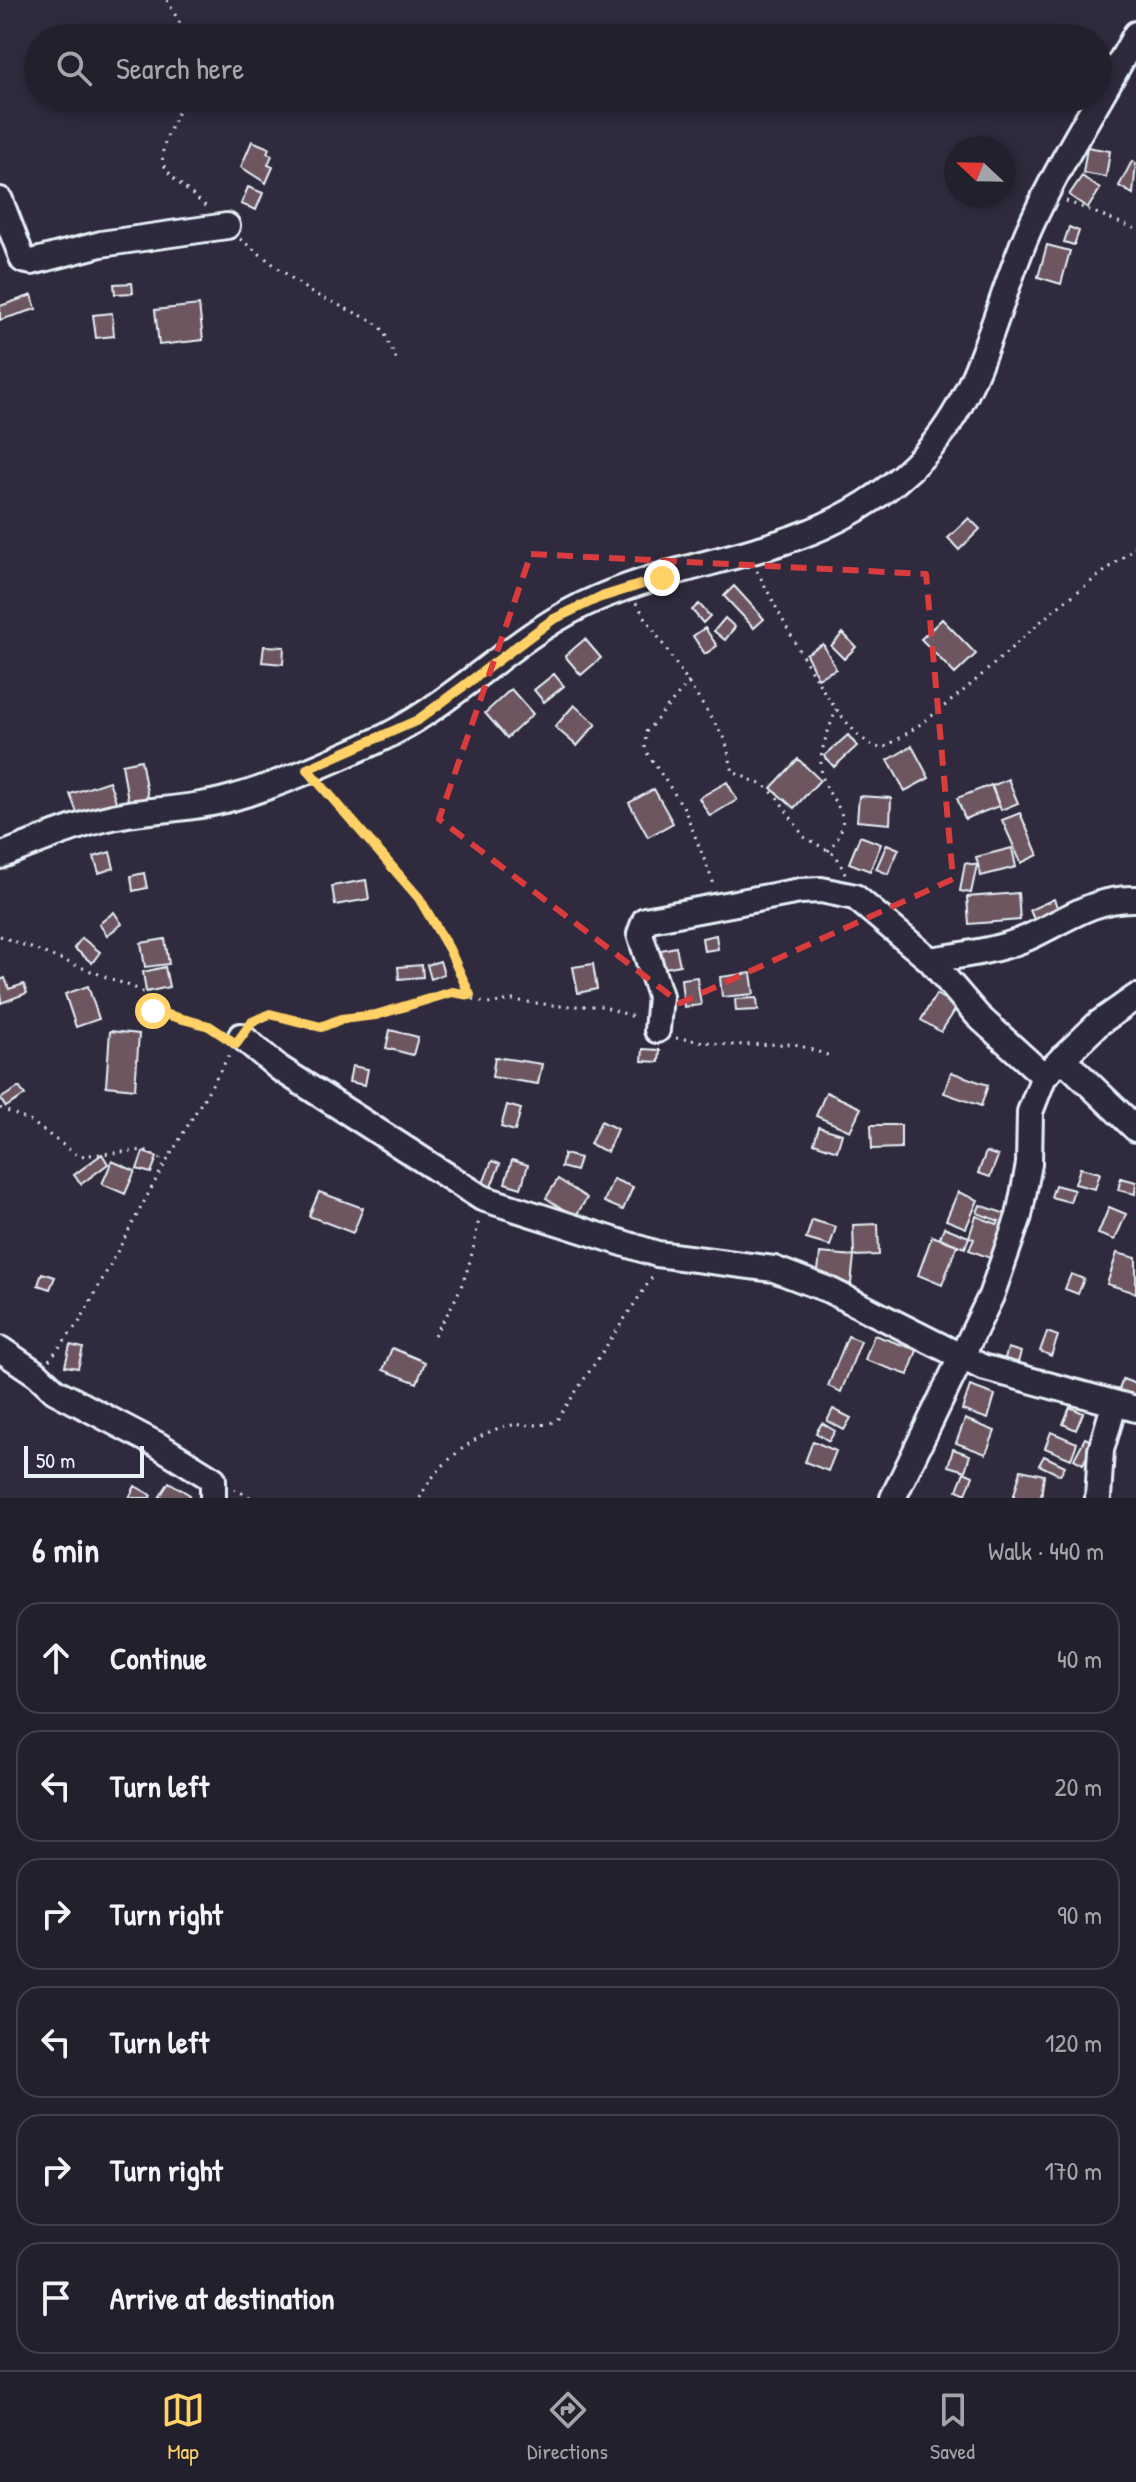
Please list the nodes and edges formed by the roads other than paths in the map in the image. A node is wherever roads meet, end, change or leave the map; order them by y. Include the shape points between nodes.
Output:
1 (1136, 34) edge
2 (1112, 77) edge
3 (1092, 112) edge
4 (0, 200) edge
5 (227, 226) road end
6 (0, 856) edge
7 (1136, 899) edge
8 (930, 960) junction
9 (1136, 997) edge
10 (657, 1030) road end
11 (239, 1040) road end
12 (1062, 1058) junction
13 (1044, 1076) junction
14 (1136, 1129) edge
15 (0, 1349) edge
16 (962, 1358) junction
17 (1125, 1407) edge
18 (213, 1498) edge
19 (893, 1498) edge
20 (1098, 1498) edge

1 - 2 street
3 - 6 street via 1031,224 961,404 926,454 886,490 837,522 626,588 552,620 418,720 307,769 230,799 73,828
4 - 5 street via 17,250 23,260 32,262 101,244
7 - 8 street via 1107,901 1025,938
8 - 10 street via 855,897 821,890 651,918 641,924 640,934 660,996
8 - 13 street via 978,1016
9 - 12 street
11 - 16 street via 482,1198 643,1250 774,1269 829,1290
12 - 13 street
12 - 14 street
13 - 16 street via 1030,1112 1029,1164 1019,1216
15 - 18 street via 55,1391 213,1479
16 - 17 street via 1030,1383
16 - 19 street
17 - 20 street via 1101,1450

